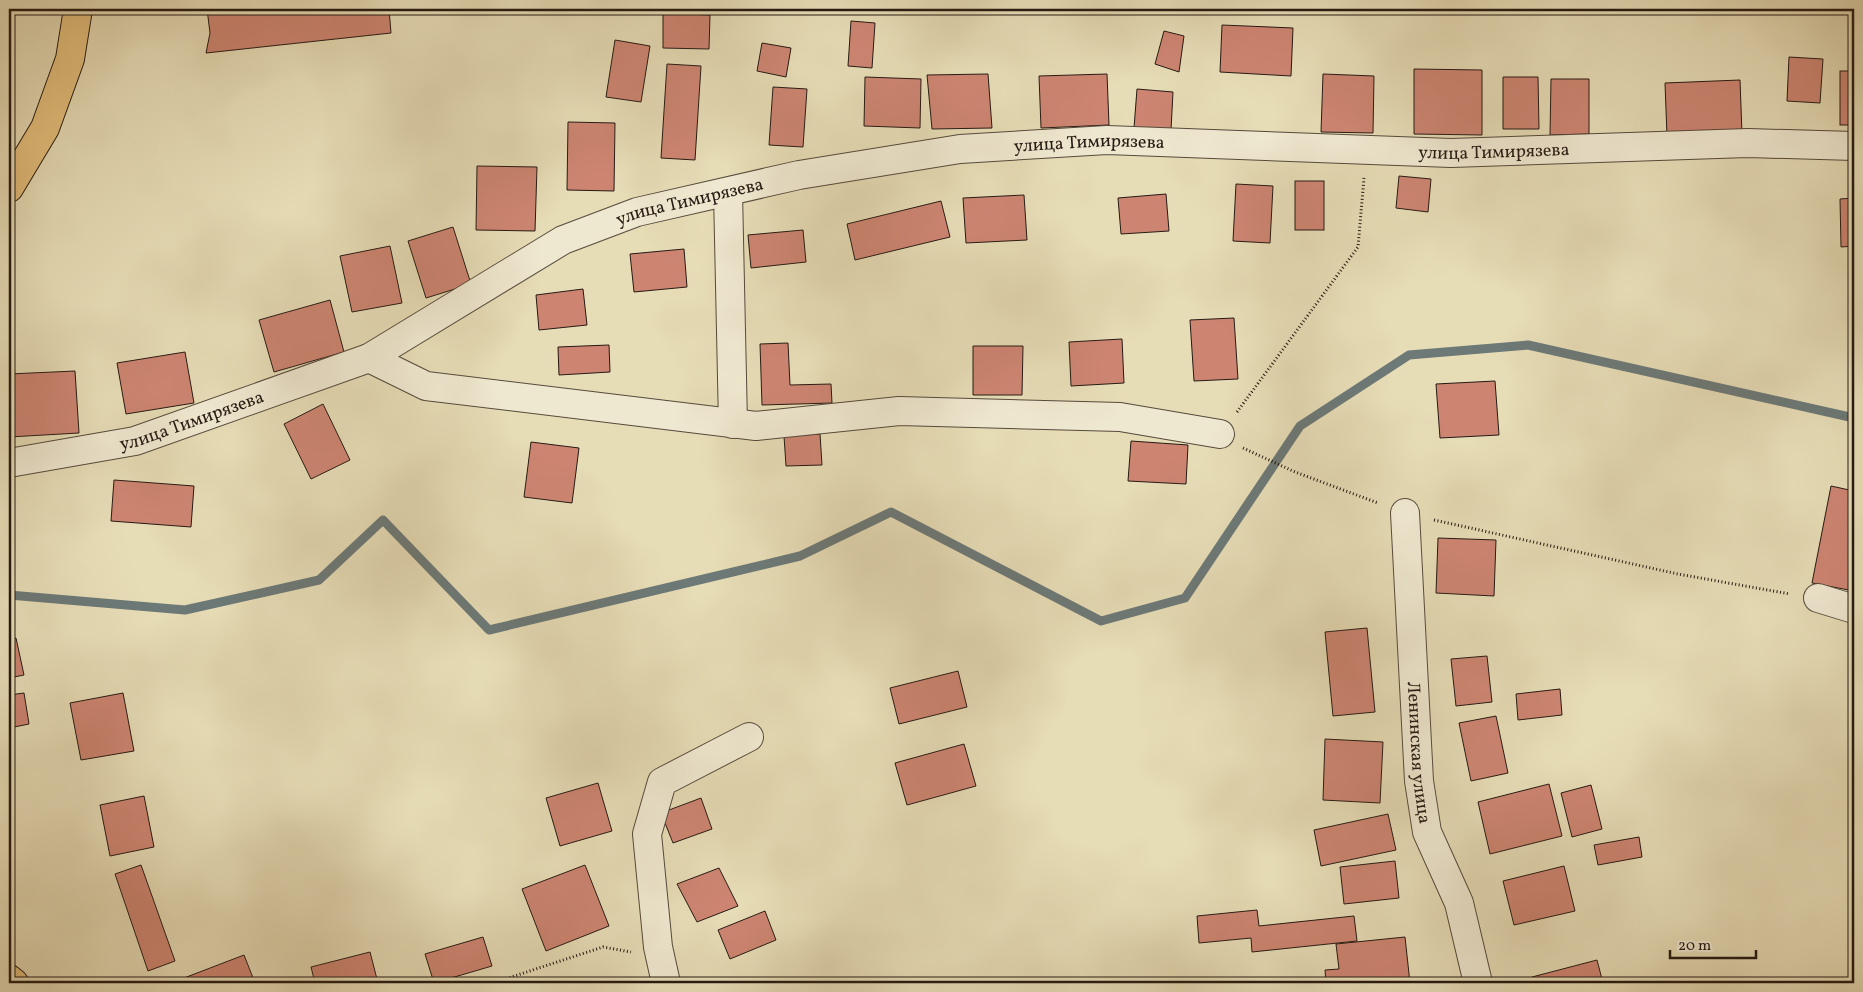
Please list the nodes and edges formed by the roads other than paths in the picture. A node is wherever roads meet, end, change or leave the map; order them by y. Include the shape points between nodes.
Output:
1 (78, 9) edge
2 (1854, 146) edge
3 (9, 188) edge
4 (728, 192) junction
5 (369, 358) junction
6 (733, 424) junction
7 (1229, 440) road end
8 (9, 463) edge
9 (1404, 513) road end
10 (1818, 598) road end
11 (1854, 609) edge
12 (749, 737) dead end
13 (9, 979) edge
14 (666, 980) edge
15 (14, 983) edge
16 (1478, 983) edge

1 - 3 main road via 70,59 45,128
2 - 4 street, улица Тимирязева via 1748,143 1451,153 1107,140 960,149 799,175
4 - 5 street, улица Тимирязева via 637,212 563,240
4 - 6 street
5 - 6 street via 426,386
5 - 8 street, улица Тимирязева via 134,441
6 - 7 street via 756,426 899,411 1120,417
9 - 16 street, Ленинская улица via 1419,782 1427,832 1459,903
10 - 11 street
12 - 14 street via 662,782 647,834 658,948
13 - 15 main road

